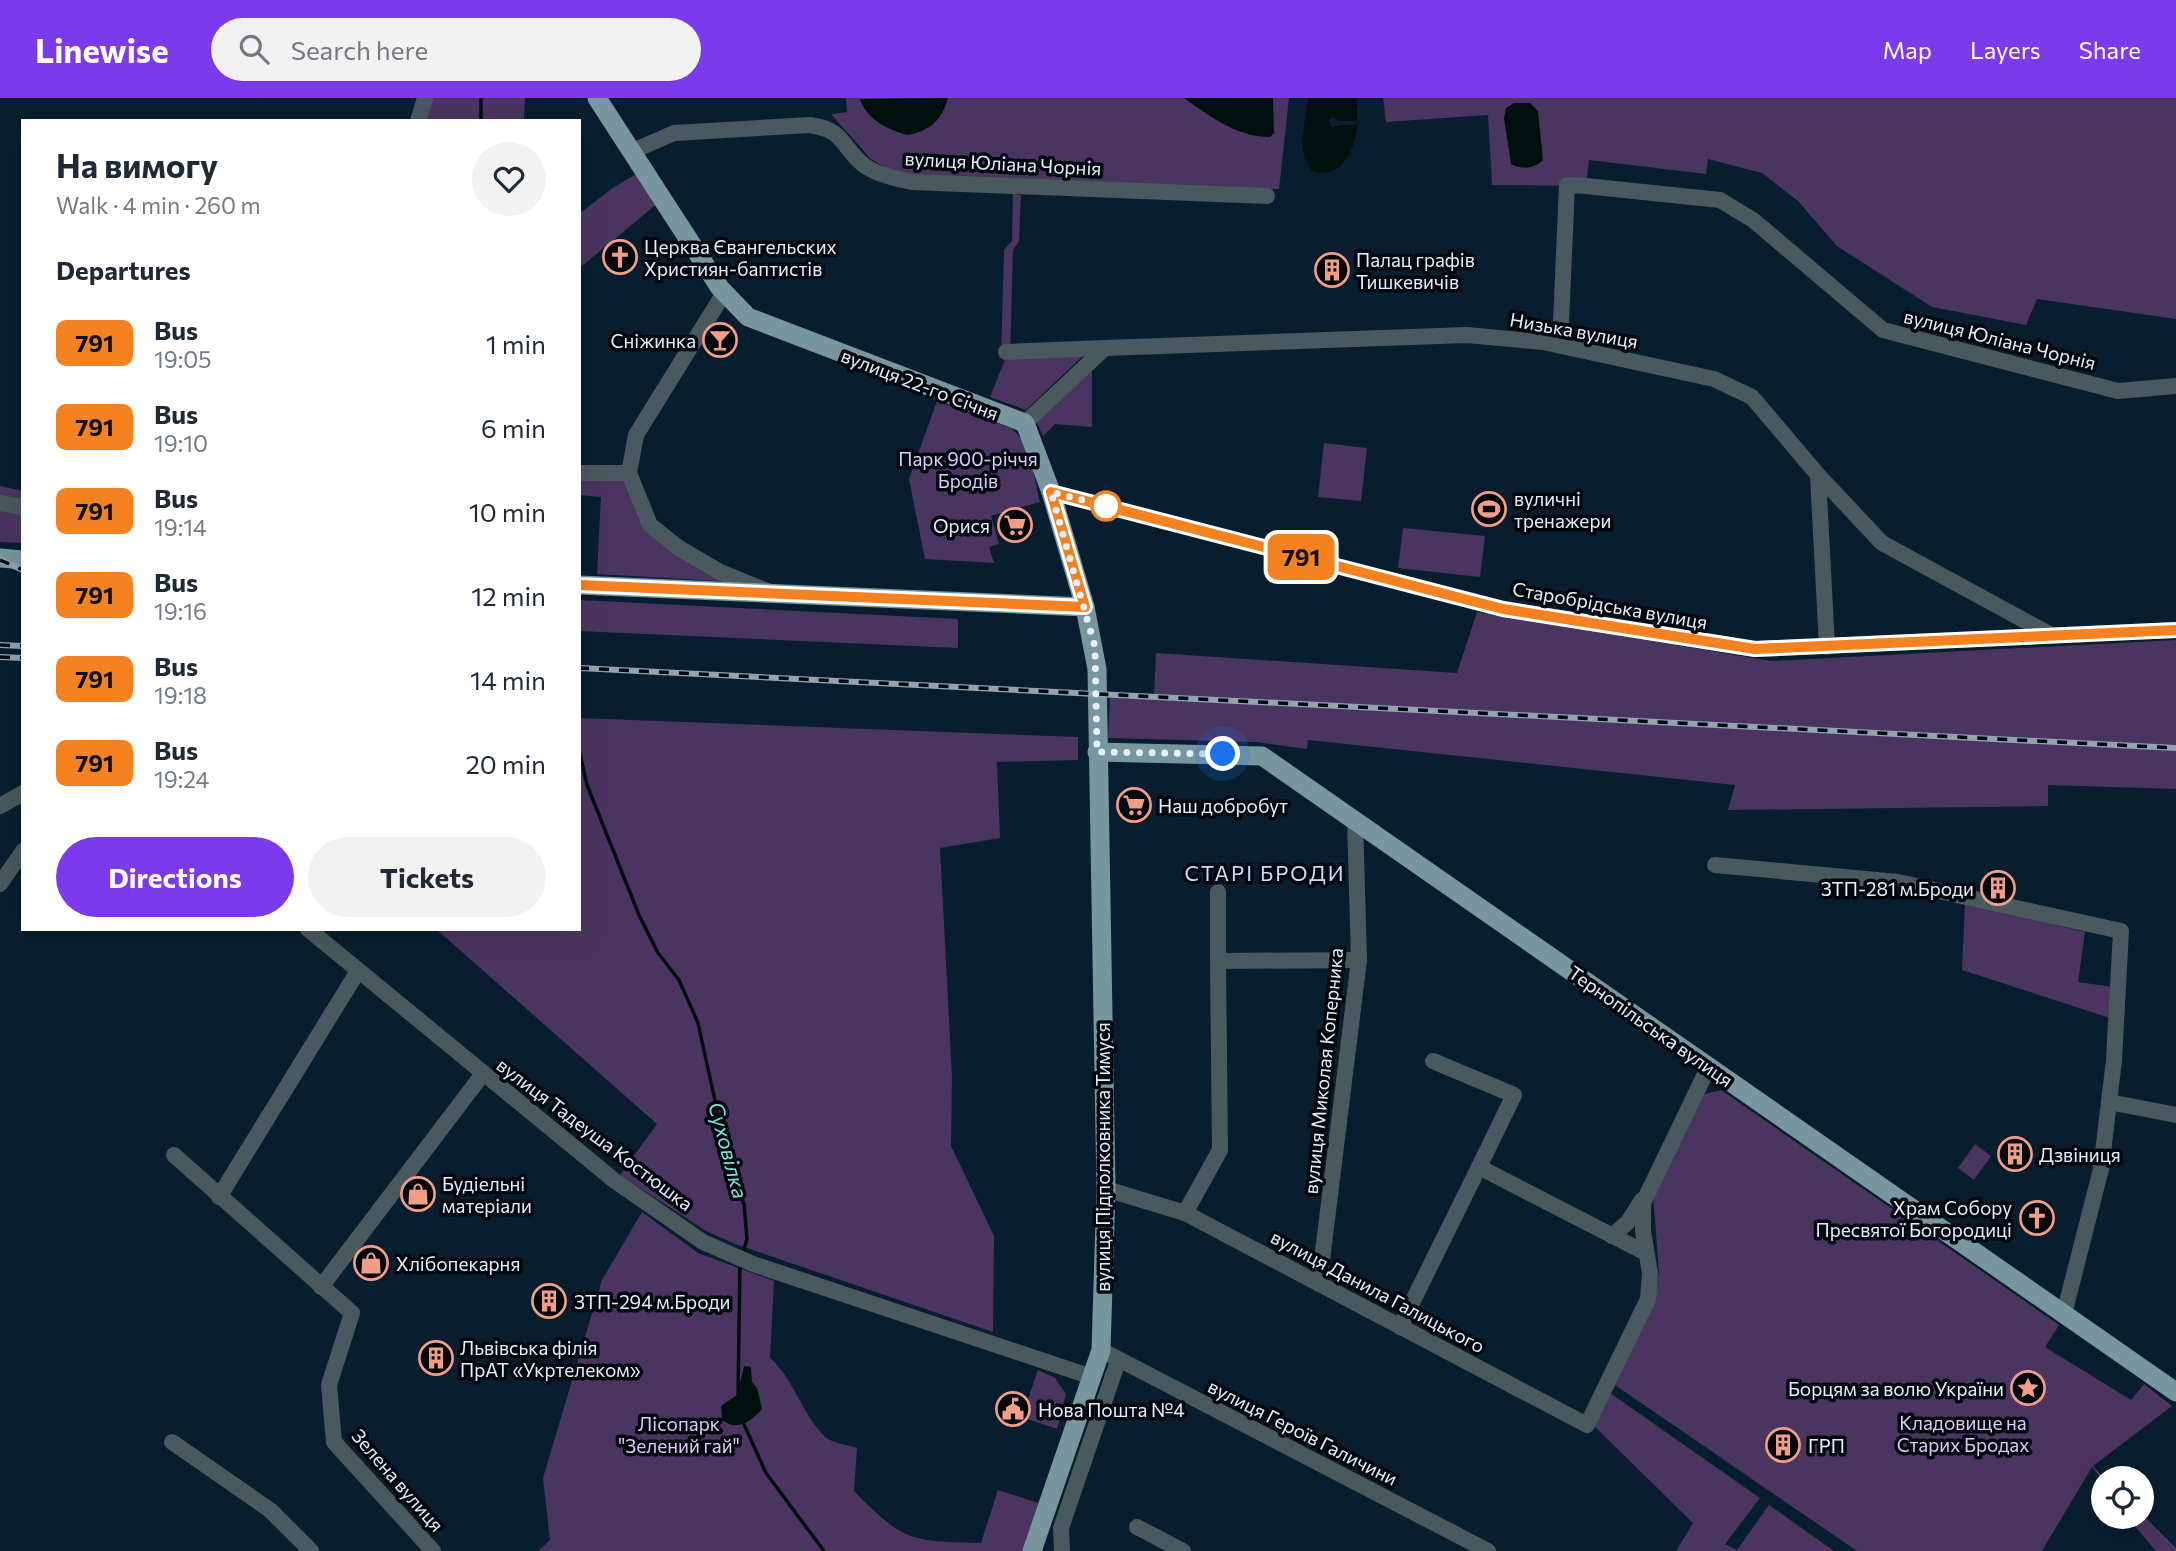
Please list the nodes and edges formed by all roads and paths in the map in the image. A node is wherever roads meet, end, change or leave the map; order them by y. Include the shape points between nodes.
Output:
1 (425, 98) edge
2 (597, 98) edge
3 (419, 119) edge
4 (633, 151) junction
5 (1267, 196) dead end
6 (724, 293) junction
7 (1560, 346) junction
8 (1105, 348) junction
9 (1006, 352) dead end
10 (2176, 386) edge
11 (1025, 423) junction
12 (581, 473) edge
13 (629, 473) junction
14 (1818, 475) junction
15 (1051, 492) junction
16 (0, 503) edge
17 (21, 507) edge
18 (0, 558) edge
19 (21, 559) edge
20 (581, 585) edge
21 (772, 593) junction
22 (1085, 607) junction
23 (2176, 630) edge
24 (2051, 635) junction
25 (1827, 647) junction
26 (1097, 752) junction
27 (21, 794) edge
28 (0, 806) edge
29 (1355, 819) junction
30 (21, 854) edge
31 (1715, 865) dead end
32 (0, 884) edge
33 (1218, 891) dead end
34 (310, 931) edge
35 (1359, 960) junction
36 (1218, 961) junction
37 (358, 971) junction
38 (1433, 1061) dead end
39 (1709, 1066) junction
40 (482, 1074) junction
41 (2109, 1102) junction
42 (2176, 1115) edge
43 (174, 1155) dead end
44 (1479, 1167) junction
45 (1106, 1189) junction
46 (1648, 1191) junction
47 (219, 1197) junction
48 (1185, 1213) junction
49 (1612, 1236) junction
50 (1646, 1253) junction
51 (1319, 1284) junction
52 (321, 1287) junction
53 (2064, 1314) junction
54 (1401, 1327) junction
55 (1101, 1350) junction
56 (1118, 1361) junction
57 (1092, 1377) junction
58 (2176, 1392) edge
59 (172, 1442) dead end
60 (1137, 1527) dead end
61 (311, 1551) edge
62 (432, 1551) edge
63 (1032, 1551) edge
64 (1062, 1551) edge
65 (1183, 1551) edge
66 (1488, 1551) edge

1 - 3 street
2 - 4 main road, вулиця 22-го Січня
4 - 5 street, вулиця Юліана Чорнія via 674,133 810,125 829,127 865,165 912,182
4 - 6 main road, вулиця 22-го Січня
6 - 11 main road, вулиця 22-го Січня via 748,317 764,325
6 - 13 street via 636,435
7 - 8 street, Низька вулиця via 1467,335
7 - 10 street, вулиця Юліана Чорнія via 1567,185 1720,200 1753,220 1883,330 2118,391
7 - 14 street, Низька вулиця via 1714,379 1752,397
8 - 9 street, Низька вулиця
8 - 11 street
11 - 15 main road, вулиця 22-го Січня
12 - 13 street
13 - 21 street via 650,525 720,572
14 - 24 street, Низька вулиця via 1882,543
14 - 25 street
15 - 22 main road, вулиця 22-го Січня
15 - 25 street, Старобрідська вулиця via 1503,609 1755,649
16 - 17 street
18 - 19 main road
20 - 21 main road
21 - 22 main road
22 - 26 main road, вулиця 22-го Січня via 1097,662
23 - 24 street, Старобрідська вулиця
24 - 25 street, Старобрідська вулиця
26 - 29 main road, Тернопільська вулиця via 1262,756
26 - 45 main road, вулиця Підполковника Тимуся
27 - 28 street
29 - 35 street, вулиця Миколая Коперника
29 - 39 main road, Тернопільська вулиця
30 - 32 street
31 - 41 street via 1898,882 2121,931
33 - 36 street
34 - 37 street, вулиця Тадеуша Костюшка
35 - 36 street
35 - 51 street, вулиця Миколая Коперника
36 - 48 street via 1220,1150
37 - 40 street, вулиця Тадеуша Костюшка
37 - 47 street
38 - 44 street via 1514,1095
39 - 46 street
39 - 53 main road, Тернопільська вулиця
40 - 52 street
40 - 57 street, вулиця Тадеуша Костюшка via 615,1181 703,1242 754,1264
41 - 42 street
41 - 53 street via 2101,1169
43 - 47 street, Зелена вулиця
44 - 49 street
44 - 54 street
45 - 48 street, вулиця Данила Галицького
45 - 55 main road, вулиця Підполковника Тимуся
46 - 49 street via 1628,1222
46 - 50 street via 1642,1215
47 - 52 street, Зелена вулиця
48 - 51 street, вулиця Данила Галицького
49 - 50 street
50 - 54 street, вулиця Данила Галицького via 1650,1286 1645,1310 1587,1425
51 - 54 street, вулиця Данила Галицького
52 - 62 street, Зелена вулиця via 352,1313 329,1385 334,1442
53 - 58 main road, Тернопільська вулиця
55 - 56 street, вулиця Героїв Галичини
55 - 57 main road, вулиця Підполковника Тимуся
56 - 64 street via 1061,1528
56 - 66 street, вулиця Героїв Галичини
57 - 63 main road, вулиця Підполковника Тимуся
59 - 61 street via 270,1510
60 - 65 street

